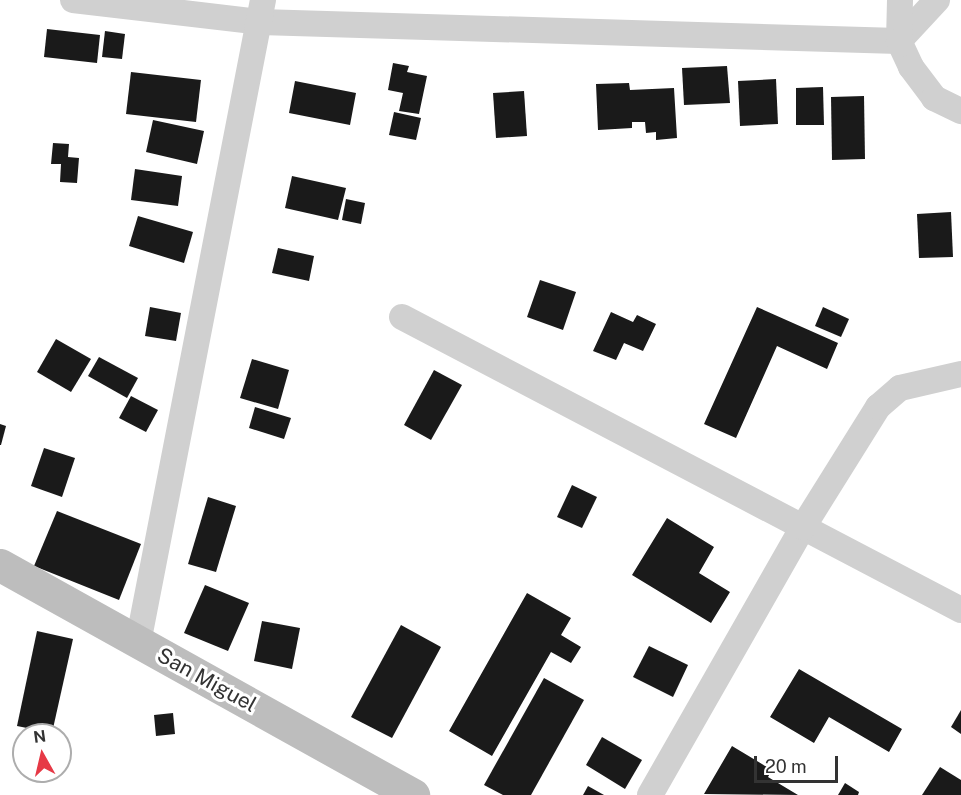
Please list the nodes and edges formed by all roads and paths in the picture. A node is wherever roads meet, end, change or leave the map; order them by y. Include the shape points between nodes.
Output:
1 (73, 0) edge
2 (900, 0) edge
3 (937, 0) edge
4 (261, 11) edge
5 (899, 41) junction
6 (961, 111) edge
7 (402, 317) dead end
8 (961, 374) edge
9 (803, 527) junction
10 (0, 565) edge
11 (961, 610) edge
12 (138, 643) junction
13 (413, 795) edge
14 (650, 795) edge

1 - 4 street
2 - 5 street
3 - 5 street
4 - 5 street
4 - 12 street
5 - 6 street via 934,98
7 - 9 street
8 - 9 street via 900,388 878,407
9 - 11 street
9 - 14 street
10 - 12 street, San Miguel
12 - 13 street, San Miguel

